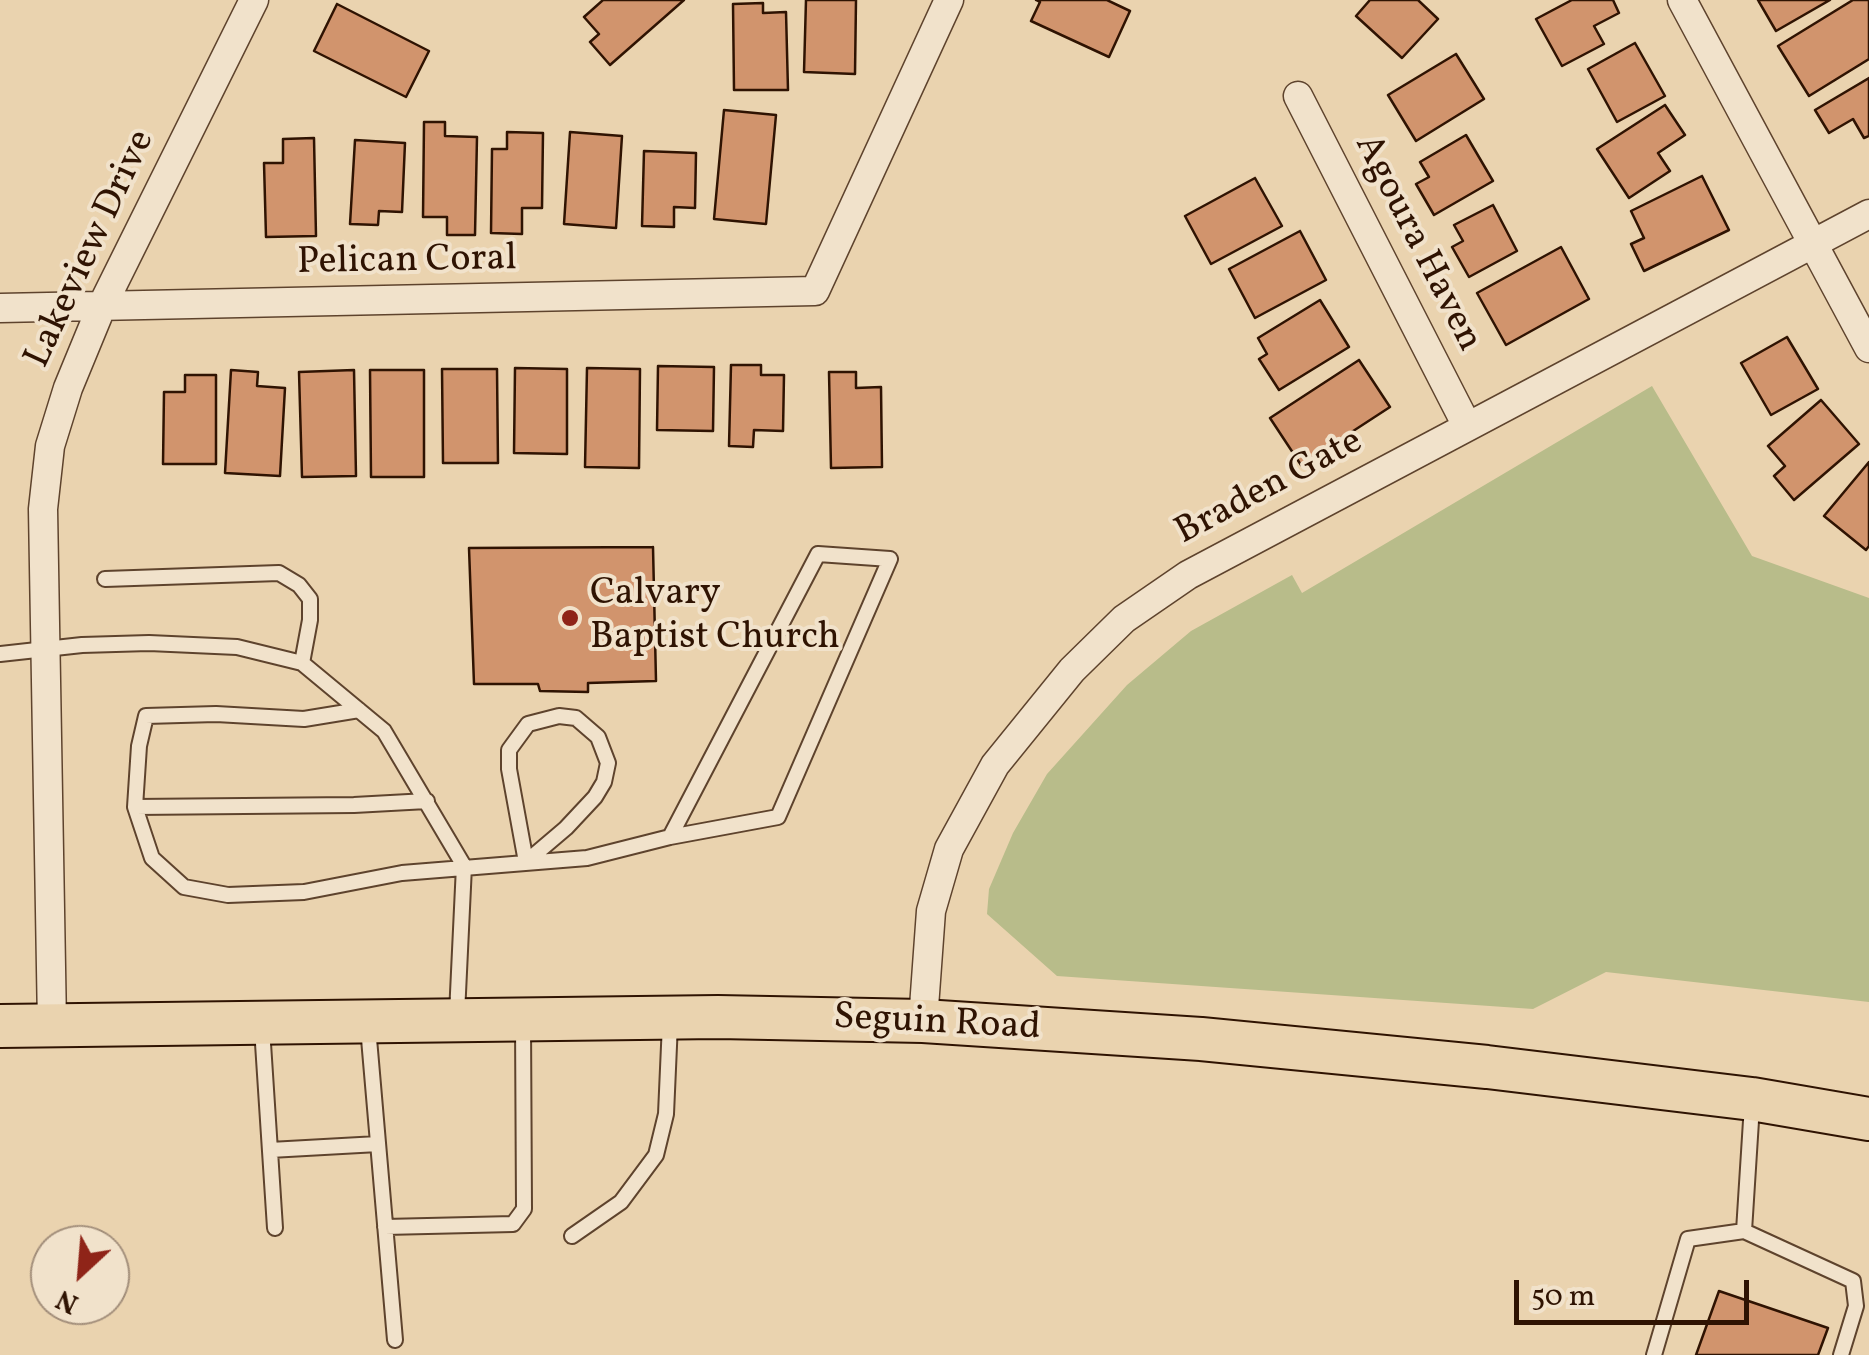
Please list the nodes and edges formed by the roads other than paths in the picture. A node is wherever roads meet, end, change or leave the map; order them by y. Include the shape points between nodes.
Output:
1 (254, 0) edge
2 (950, 0) edge
3 (1682, 0) edge
4 (1298, 96) dead end
5 (1869, 214) edge
6 (1814, 242) junction
7 (0, 308) edge
8 (101, 308) junction
9 (1869, 348) edge
10 (1467, 426) junction
11 (105, 580) dead end
12 (45, 648) junction
13 (0, 654) edge
14 (302, 663) junction
15 (360, 710) junction
16 (427, 801) junction
17 (136, 807) junction
18 (670, 837) junction
19 (526, 862) junction
20 (464, 866) junction
21 (670, 1017) junction
22 (522, 1019) junction
23 (456, 1020) junction
24 (368, 1021) junction
25 (261, 1022) junction
26 (923, 1022) junction
27 (52, 1025) junction
28 (0, 1026) edge
29 (1752, 1099) junction
30 (1869, 1119) edge
31 (378, 1144) junction
32 (270, 1150) junction
33 (385, 1227) junction
34 (275, 1228) dead end
35 (1744, 1230) junction
36 (572, 1236) dead end
37 (394, 1340) dead end
38 (1654, 1355) edge
39 (1842, 1355) edge

1 - 8 street, Lakeview Drive
2 - 8 street, Pelican Coral via 815,291
3 - 6 street
4 - 10 street, Agoura Haven
5 - 6 street, Braden Gate
6 - 9 street
6 - 10 street, Braden Gate
7 - 8 street, Pelican Coral
8 - 12 street, Lakeview Drive via 50,446 42,510
10 - 26 street, Braden Gate via 1188,575 1124,619 1072,670 995,765 949,849 931,912
11 - 14 lane via 279,572 310,599
12 - 13 lane
12 - 14 lane via 237,648
12 - 27 street, Lakeview Drive
14 - 15 lane
15 - 16 lane via 384,731
15 - 17 lane via 304,719 146,716
16 - 17 lane
16 - 20 lane
17 - 20 lane via 152,858 184,887 228,895 304,892
18 - 18 lane via 778,817 890,559 818,554
18 - 19 lane via 587,858
19 - 19 lane via 604,782 604,750 576,718 528,724 509,750
19 - 20 lane
20 - 23 lane
21 - 22 main road, Seguin Road
21 - 26 main road, Seguin Road
21 - 36 lane via 666,1114 656,1156 620,1202
22 - 23 main road, Seguin Road
22 - 33 lane via 524,1209 513,1224
23 - 24 main road, Seguin Road
24 - 25 main road, Seguin Road
24 - 31 lane
25 - 27 main road, Seguin Road
25 - 32 lane
26 - 29 main road, Seguin Road via 1239,1043
27 - 28 main road, Seguin Road
29 - 30 main road, Seguin Road
29 - 35 lane
31 - 32 lane
31 - 33 lane
32 - 34 lane
33 - 37 lane
35 - 38 lane via 1688,1240
35 - 39 lane via 1853,1281 1856,1306

